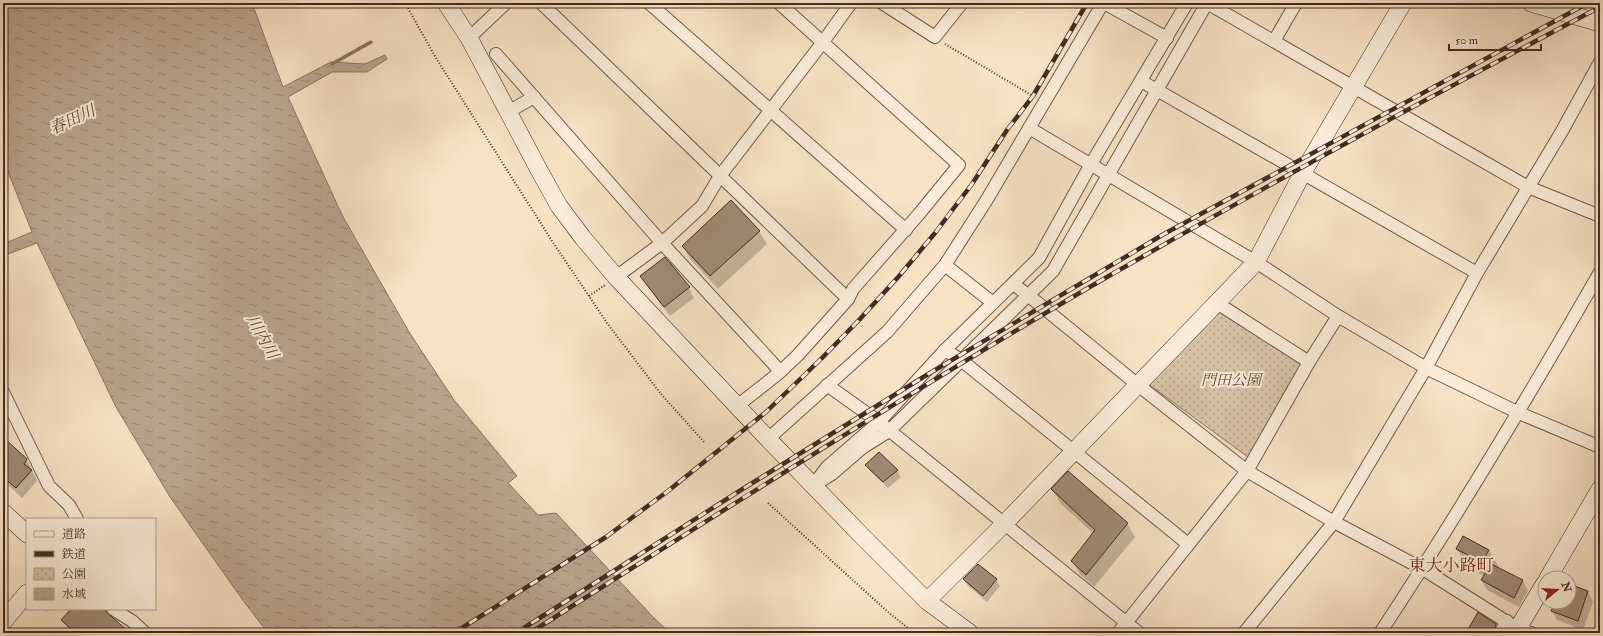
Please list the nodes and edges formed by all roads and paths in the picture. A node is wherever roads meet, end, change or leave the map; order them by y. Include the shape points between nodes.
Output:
1 (405, 3) edge
2 (446, 3) edge
3 (506, 3) edge
4 (541, 3) edge
5 (649, 3) edge
6 (779, 3) edge
7 (851, 3) edge
8 (882, 3) edge
9 (962, 3) edge
10 (1104, 3) edge
11 (1187, 3) edge
12 (1207, 3) edge
13 (1296, 3) edge
14 (1403, 3) edge
15 (1531, 3) edge
16 (1600, 23) edge
17 (935, 37) junction
18 (468, 38) junction
19 (1167, 38) junction
20 (1274, 41) junction
21 (823, 42) junction
22 (496, 54) dead end
23 (1600, 62) edge
24 (1141, 81) junction
25 (1354, 87) junction
26 (1157, 90) junction
27 (534, 97) junction
28 (1034, 104) dead end
29 (771, 111) junction
30 (508, 112) junction
31 (1029, 128) junction
32 (1091, 164) junction
33 (1109, 174) junction
34 (1302, 174) junction
35 (720, 176) junction
36 (1528, 187) junction
37 (1600, 216) edge
38 (906, 230) junction
39 (662, 243) junction
40 (1256, 262) junction
41 (944, 265) junction
42 (1600, 272) edge
43 (1477, 273) junction
44 (616, 277) junction
45 (1013, 284) junction
46 (1028, 295) junction
47 (589, 296) junction
48 (848, 299) junction
49 (993, 303) junction
50 (1217, 303) junction
51 (1338, 316) junction
52 (945, 350) junction
53 (961, 360) junction
54 (1309, 362) junction
55 (1426, 368) junction
56 (780, 371) junction
57 (827, 385) junction
58 (1138, 386) junction
59 (3, 392) edge
60 (737, 406) junction
61 (1519, 413) junction
62 (879, 422) junction
63 (889, 431) junction
64 (768, 439) junction
65 (705, 443) dead end
66 (1600, 448) edge
67 (1074, 451) junction
68 (1247, 472) junction
69 (814, 485) junction
70 (1600, 489) edge
71 (768, 503) dead end
72 (3, 512) edge
73 (76, 518) edge
74 (1334, 522) junction
75 (1005, 523) junction
76 (26, 533) edge
77 (1188, 544) junction
78 (1423, 568) junction
79 (1553, 570) edge
80 (26, 594) edge
81 (1537, 597) edge
82 (927, 601) junction
83 (115, 610) edge
84 (3, 622) edge
85 (1126, 623) junction
86 (1518, 629) edge
87 (145, 633) edge
88 (914, 633) edge
89 (970, 633) edge
90 (1118, 633) edge
91 (1139, 633) edge
92 (1244, 633) edge
93 (1380, 633) edge
94 (1500, 633) edge

1 - 47 path via 444,72
2 - 18 street
3 - 18 street
4 - 35 street
5 - 29 street
6 - 21 street
7 - 21 street
8 - 17 street
9 - 17 street
10 - 19 street
10 - 31 street
11 - 19 street
12 - 20 street
12 - 26 street
13 - 20 street
14 - 25 street
15 - 16 street
17 - 28 path via 1033,96
18 - 30 street
19 - 24 street
20 - 25 street
21 - 29 street
21 - 38 street via 959,165
22 - 27 street
23 - 36 street
24 - 26 street
24 - 32 street
25 - 34 street
25 - 36 street
26 - 33 street
26 - 34 street
27 - 30 street
27 - 39 street
29 - 35 street
29 - 38 street
30 - 44 street via 559,206
31 - 32 street
31 - 41 street
32 - 33 street
32 - 45 street via 1039,258
33 - 40 street
33 - 46 street via 1052,271
34 - 40 street
34 - 43 street
35 - 39 street via 702,206
35 - 48 street
36 - 37 street
36 - 43 street
38 - 48 street via 853,289
39 - 44 street
39 - 56 street
40 - 50 street
40 - 51 street
41 - 49 street
41 - 57 street via 887,332
42 - 61 street
43 - 55 street
44 - 47 path
44 - 60 street
45 - 46 street
45 - 49 street
46 - 53 street
46 - 58 street
47 - 65 path via 606,323 661,394
48 - 56 street via 798,355
49 - 52 street
50 - 54 street
50 - 58 street
51 - 54 street
51 - 55 street
52 - 53 street
52 - 62 street
53 - 63 street
53 - 67 street
54 - 68 street
55 - 61 street
55 - 74 street
56 - 60 street
57 - 62 street
57 - 64 street
58 - 67 street
58 - 68 street
59 - 73 street via 49,486 68,505
60 - 64 street
61 - 66 street
61 - 78 street
62 - 63 street
62 - 69 street via 827,467
63 - 69 street
63 - 75 street
64 - 69 street
67 - 75 street
67 - 77 street
68 - 74 street
68 - 77 street
69 - 82 street
70 - 79 street
71 - 88 path
72 - 76 street
74 - 78 street
74 - 92 street
75 - 82 street
75 - 85 street
77 - 85 street
78 - 86 street
78 - 93 street
80 - 84 street
81 - 86 street
82 - 89 street
83 - 87 street
85 - 90 street
85 - 91 street
86 - 94 street

